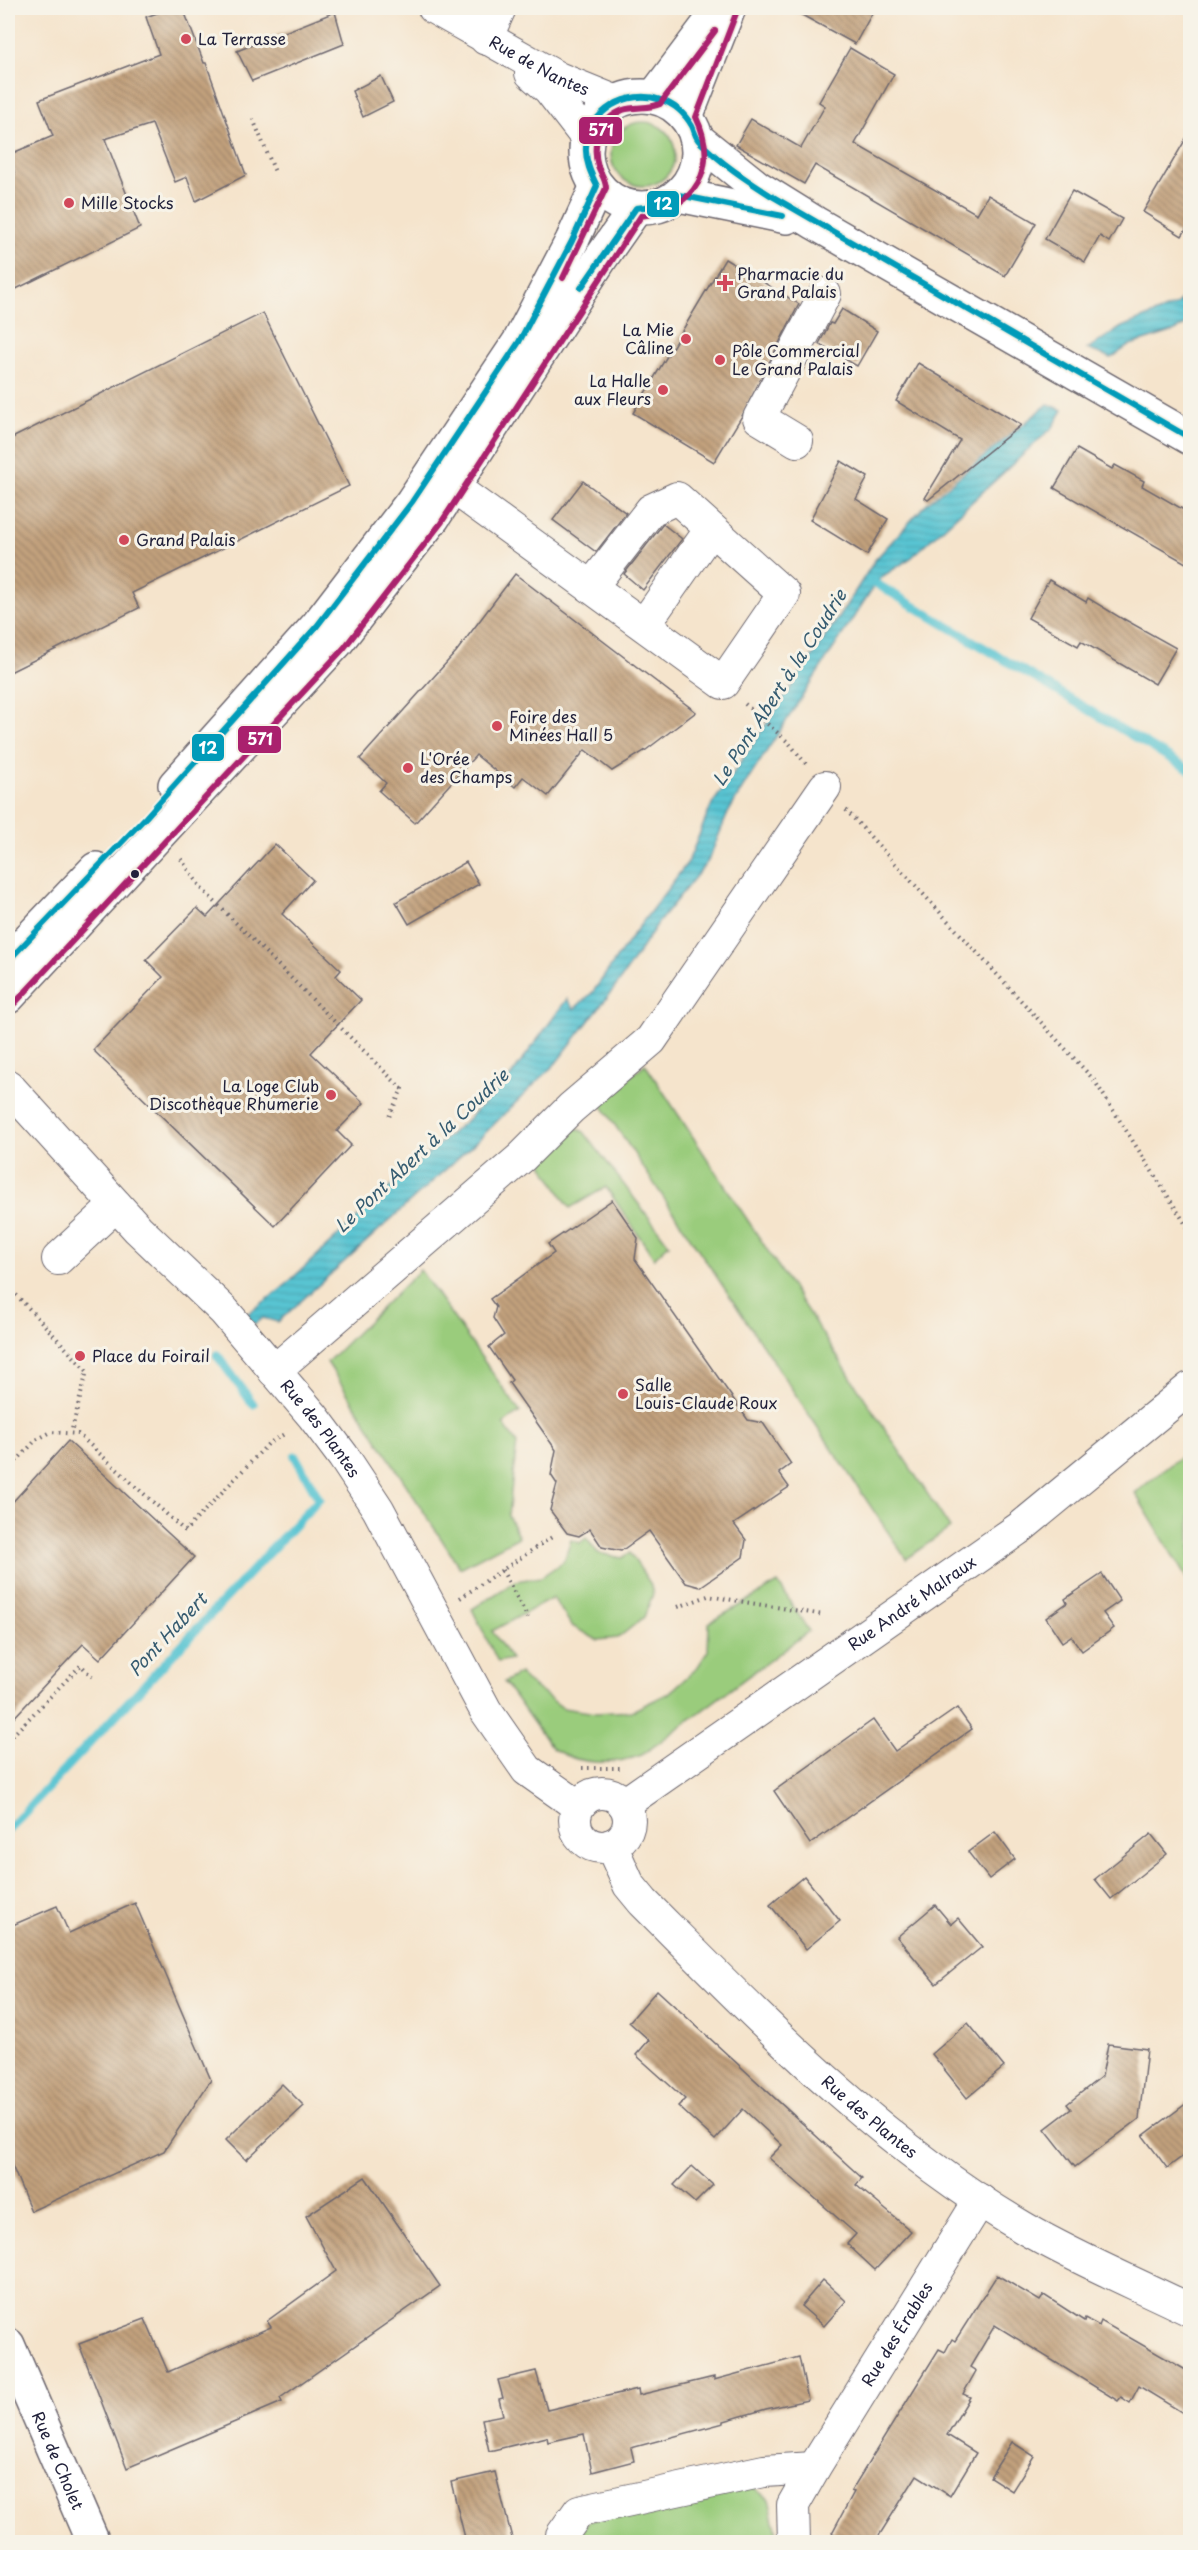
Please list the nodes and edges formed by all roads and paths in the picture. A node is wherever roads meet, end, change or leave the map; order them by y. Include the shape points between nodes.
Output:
1 (434, 8) edge
2 (500, 8) edge
3 (722, 8) edge
4 (729, 8) edge
5 (492, 42) junction
6 (654, 97) junction
7 (617, 102) junction
8 (253, 119) dead end
9 (691, 128) junction
10 (587, 138) junction
11 (275, 172) dead end
12 (597, 186) junction
13 (679, 195) junction
14 (636, 208) junction
15 (815, 223) junction
16 (825, 294) dead end
17 (1191, 438) edge
18 (797, 441) dead end
19 (443, 478) junction
20 (711, 529) junction
21 (591, 587) junction
22 (644, 625) junction
23 (750, 710) dead end
24 (825, 787) junction
25 (162, 831) junction
26 (8, 961) edge
27 (8, 997) edge
28 (8, 1086) edge
29 (388, 1119) dead end
30 (116, 1205) junction
31 (1191, 1231) edge
32 (58, 1259) dead end
33 (8, 1286) edge
34 (274, 1371) junction
35 (1191, 1388) edge
36 (313, 1416) junction
37 (71, 1433) junction
38 (8, 1470) edge
39 (552, 1537) dead end
40 (502, 1570) junction
41 (456, 1601) dead end
42 (678, 1607) dead end
43 (824, 1615) dead end
44 (528, 1618) dead end
45 (92, 1677) dead end
46 (8, 1740) edge
47 (572, 1763) dead end
48 (630, 1765) dead end
49 (624, 1804) junction
50 (578, 1806) junction
51 (611, 1845) junction
52 (980, 2200) junction
53 (1191, 2310) edge
54 (8, 2345) edge
55 (814, 2468) junction
56 (93, 2542) edge
57 (564, 2542) edge
58 (794, 2542) edge

1 - 5 street, Rue de Nantes
2 - 5 street
3 - 6 main road
4 - 9 main road
5 - 7 street, Rue de Nantes via 558,78
5 - 10 street via 549,89
6 - 7 main road via 635,96
6 - 9 main road via 671,105
7 - 10 main road via 603,111
8 - 11 path
9 - 13 main road via 698,155 695,170
9 - 15 main road via 757,187
10 - 12 main road via 588,171
12 - 14 main road via 621,205
12 - 19 main road via 519,342
13 - 14 main road via 661,205
13 - 15 main road
14 - 19 main road
15 - 17 main road
16 - 18 street via 759,418
19 - 21 street
19 - 25 main road via 433,518 337,642
19 - 26 main road via 412,502 317,626 146,817
20 - 21 street via 676,498 651,510
20 - 22 street
20 - 22 street via 784,594 723,683
21 - 22 street
23 - 24 path via 789,743
24 - 31 path via 1094,1080
24 - 34 street via 651,1040
25 - 27 main road
25 - 29 path via 201,888 402,1089
28 - 30 street, Rue des Plantes
30 - 32 street
30 - 34 street, Rue des Plantes via 224,1311
33 - 37 path via 87,1371
34 - 36 street, Rue des Plantes
35 - 49 street, Rue André Malraux via 1021,1527
36 - 37 path via 268,1444 185,1531 78,1434
36 - 50 street, Rue des Plantes via 378,1509 486,1711 527,1770
37 - 38 path via 51,1432 36,1440
39 - 40 path
40 - 41 path
40 - 44 path
42 - 43 path via 708,1596
45 - 46 path via 81,1665
47 - 48 path via 582,1768
49 - 50 street via 600,1793 591,1794
49 - 51 street via 628,1812 627,1829
50 - 51 street via 576,1828 581,1837 600,1847
51 - 52 street, Rue des Plantes via 629,1885 643,1902 792,2051 921,2159
52 - 53 street, Rue des Plantes via 1025,2229
52 - 55 street, Rue des Érables
54 - 56 main road, Rue de Cholet
55 - 57 street via 764,2470 579,2511 562,2535
55 - 58 street, Rue des Érables via 793,2505

